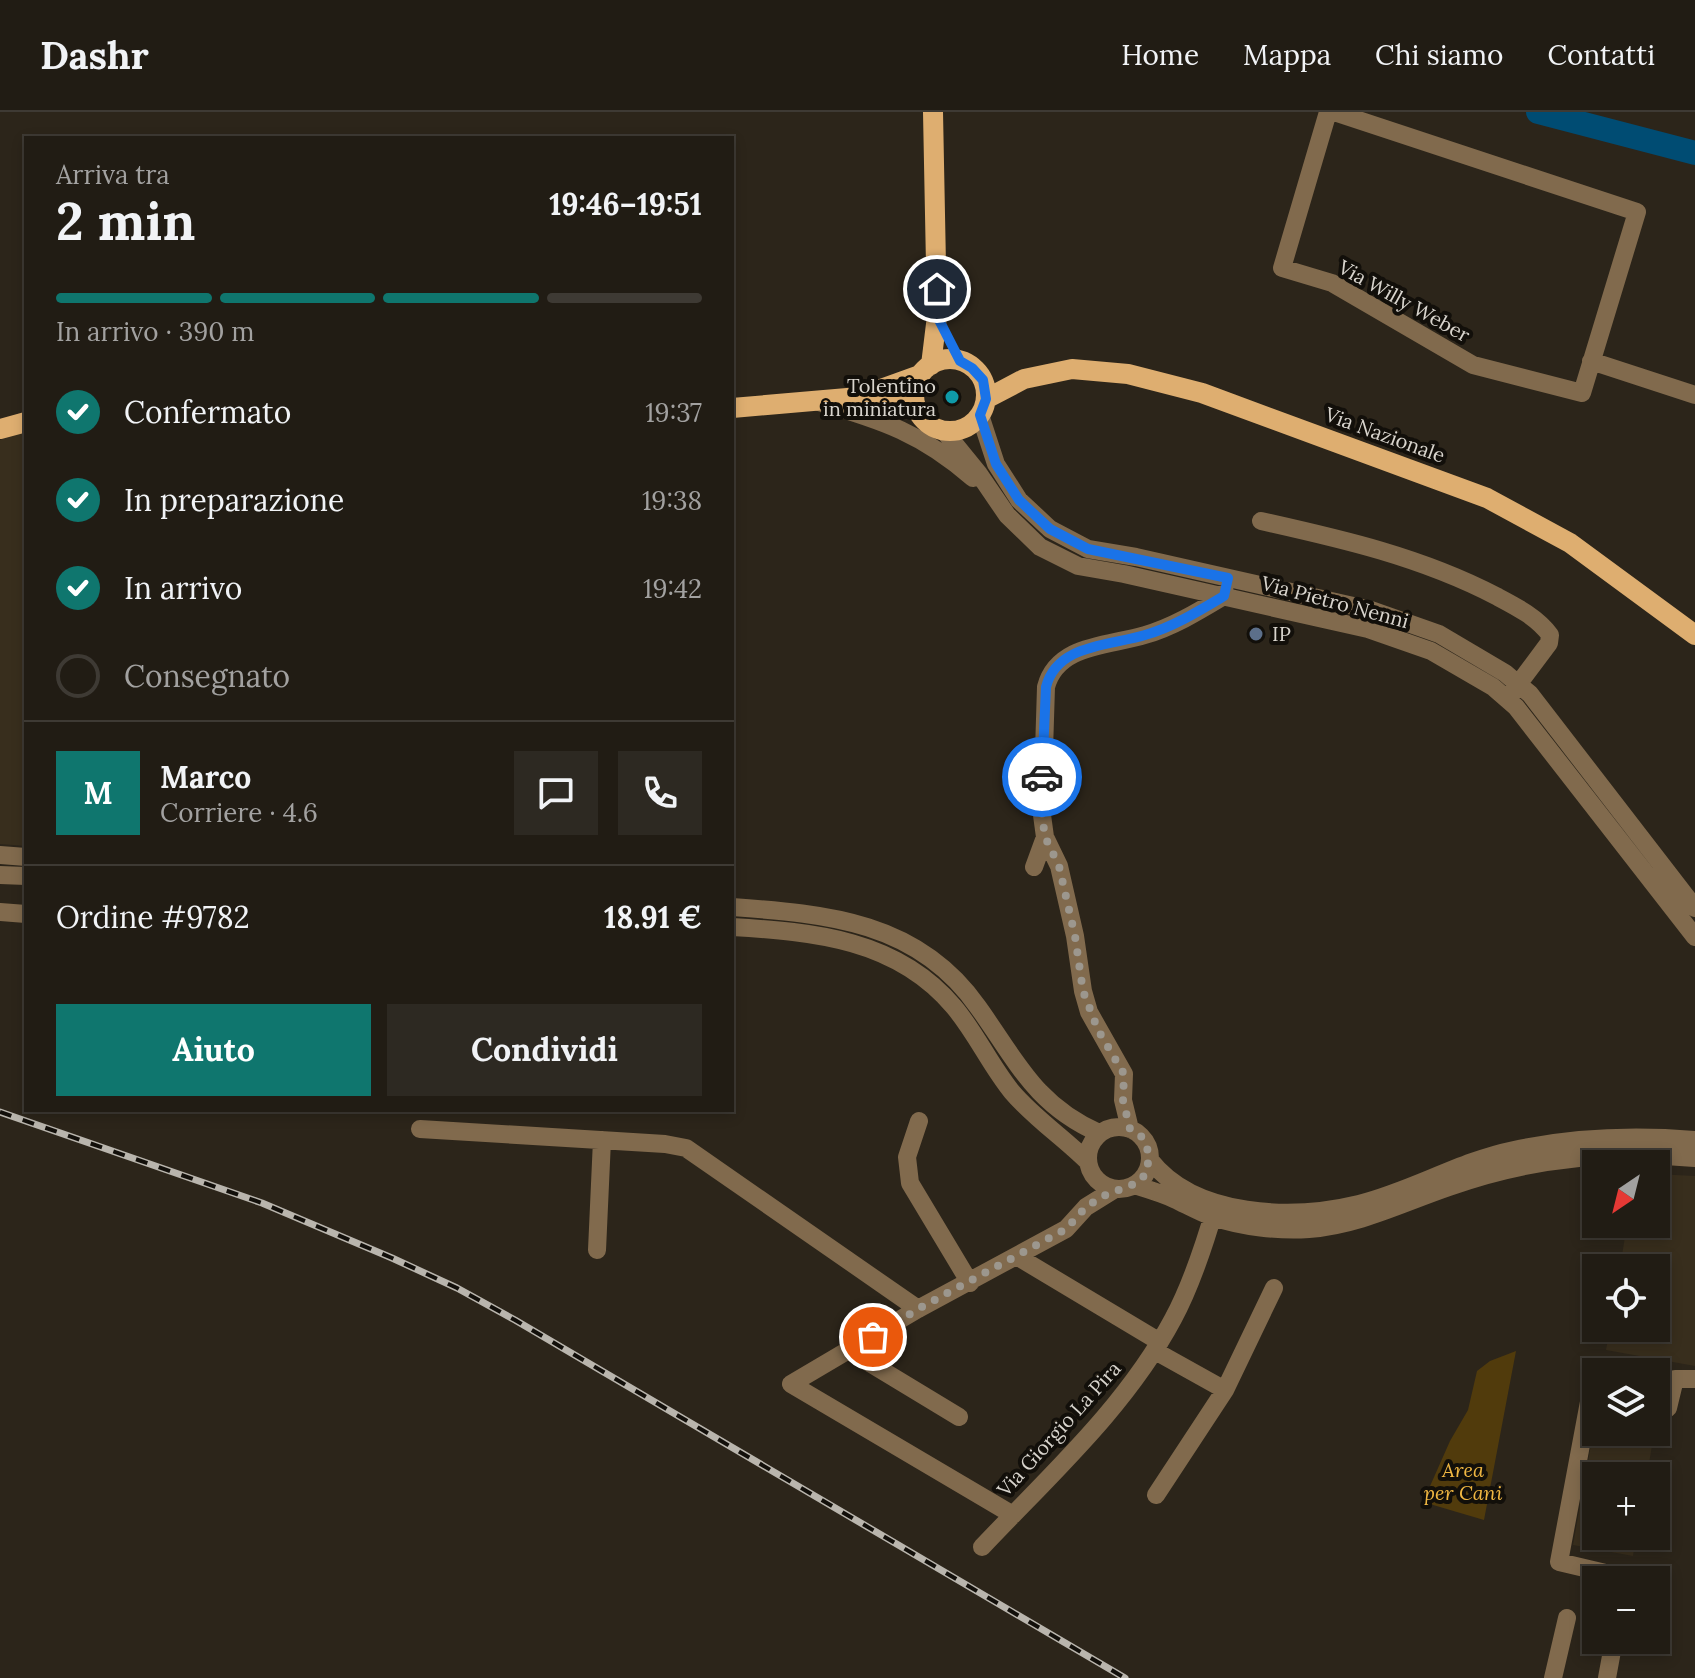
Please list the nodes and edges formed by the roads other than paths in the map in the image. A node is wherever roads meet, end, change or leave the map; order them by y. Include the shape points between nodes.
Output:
1 (933, 112) edge
2 (1331, 112) edge
3 (937, 316) junction
4 (1591, 361) junction
5 (969, 367) junction
6 (925, 370) junction
7 (1024, 379) junction
8 (1695, 395) edge
9 (859, 397) junction
10 (816, 401) junction
11 (983, 407) junction
12 (734, 408) edge
13 (917, 409) junction
14 (24, 423) edge
15 (0, 429) edge
16 (944, 431) junction
17 (996, 499) junction
18 (1261, 521) dead end
19 (1140, 558) junction
20 (1137, 577) junction
21 (1228, 578) junction
22 (1224, 596) junction
23 (1695, 635) edge
24 (1513, 692) junction
25 (1045, 837) junction
26 (0, 855) edge
27 (24, 857) edge
28 (1034, 867) dead end
29 (0, 875) edge
30 (24, 876) edge
31 (734, 907) edge
32 (1695, 908) edge
33 (23, 910) edge
34 (0, 912) edge
35 (734, 927) edge
36 (1695, 937) edge
37 (1123, 1100) junction
38 (919, 1121) dead end
39 (420, 1129) dead end
40 (1130, 1129) junction
41 (1102, 1131) junction
42 (602, 1140) junction
43 (1695, 1140) edge
44 (1672, 1147) junction
45 (1695, 1158) edge
46 (1150, 1160) junction
47 (1089, 1167) junction
48 (1124, 1187) junction
49 (1086, 1207) junction
50 (1214, 1210) junction
51 (597, 1250) dead end
52 (1018, 1257) junction
53 (970, 1283) junction
54 (1274, 1288) dead end
55 (918, 1309) junction
56 (1157, 1346) junction
57 (850, 1351) junction
58 (1695, 1379) edge
59 (1225, 1390) junction
60 (1670, 1400) edge
61 (959, 1417) dead end
62 (1582, 1442) edge
63 (1156, 1495) dead end
64 (1013, 1515) junction
65 (982, 1547) dead end
66 (1582, 1567) edge
67 (1567, 1618) dead end
68 (1611, 1654) edge
69 (1553, 1678) edge
70 (1607, 1678) edge

1 - 3 main road
2 - 4 street, Via Willy Weber via 1637,212
2 - 4 street, Via Willy Weber via 1282,268 1332,283 1473,365 1582,393
3 - 5 main road
3 - 6 main road
4 - 8 street
5 - 6 main road via 940,361
5 - 7 main road, Via Nazionale
5 - 11 main road via 983,380
6 - 9 main road
6 - 13 main road via 914,397
7 - 11 main road, Via Nazionale
7 - 23 main road, Via Nazionale via 1098,369 1202,393 1487,498 1570,543
9 - 10 main road
9 - 13 main road
10 - 12 main road
10 - 17 street via 909,432
11 - 16 main road via 965,428
11 - 19 street, Via Pietro Nenni via 996,464 1019,500 1050,529 1088,549
13 - 16 main road via 928,424
14 - 15 main road
16 - 17 street, Via Pietro Nenni
17 - 20 street, Via Pietro Nenni via 1040,547 1078,566
18 - 24 street via 1405,557 1513,604 1550,635
19 - 20 street
19 - 21 street, Via Pietro Nenni
20 - 22 street, Via Pietro Nenni
21 - 22 street
21 - 24 street, Via Pietro Nenni via 1371,610 1439,634 1505,673
22 - 24 street, Via Pietro Nenni via 1368,629 1431,651 1493,687
22 - 25 street via 1146,635 1088,648 1059,662 1049,674 1043,739
24 - 32 street, Via Pietro Nenni via 1530,694
24 - 36 street, Via Pietro Nenni via 1516,707
25 - 28 street
25 - 37 street via 1059,866 1089,1012 1124,1074
26 - 27 street
29 - 30 street
31 - 41 street via 844,919 919,950 968,992 1036,1089 1069,1118
33 - 34 street
35 - 47 street via 837,938 911,969 953,1005 1014,1095
37 - 40 street
37 - 41 street
38 - 53 street via 907,1157 910,1183
39 - 42 street
40 - 41 street
40 - 46 street via 1145,1141
41 - 47 street via 1091,1143
42 - 51 street
42 - 55 street via 686,1148
43 - 44 street
44 - 45 street
44 - 50 street via 1619,1137 1573,1140 1512,1150 1359,1204 1308,1212
46 - 48 street via 1147,1172
46 - 50 street
47 - 48 street via 1098,1181
47 - 49 street
48 - 49 street
48 - 50 street
49 - 52 street via 1066,1229
50 - 56 street, Via Giorgio La Pira via 1187,1290
52 - 53 street
52 - 56 street
53 - 55 street
54 - 59 street
55 - 57 street
56 - 59 street
56 - 64 street, Via Giorgio La Pira via 1111,1410
57 - 61 street
57 - 64 street via 791,1384
58 - 60 street via 1675,1379
59 - 63 street
62 - 66 street via 1559,1562
64 - 65 street, Via Giorgio La Pira
67 - 69 street
68 - 70 street

